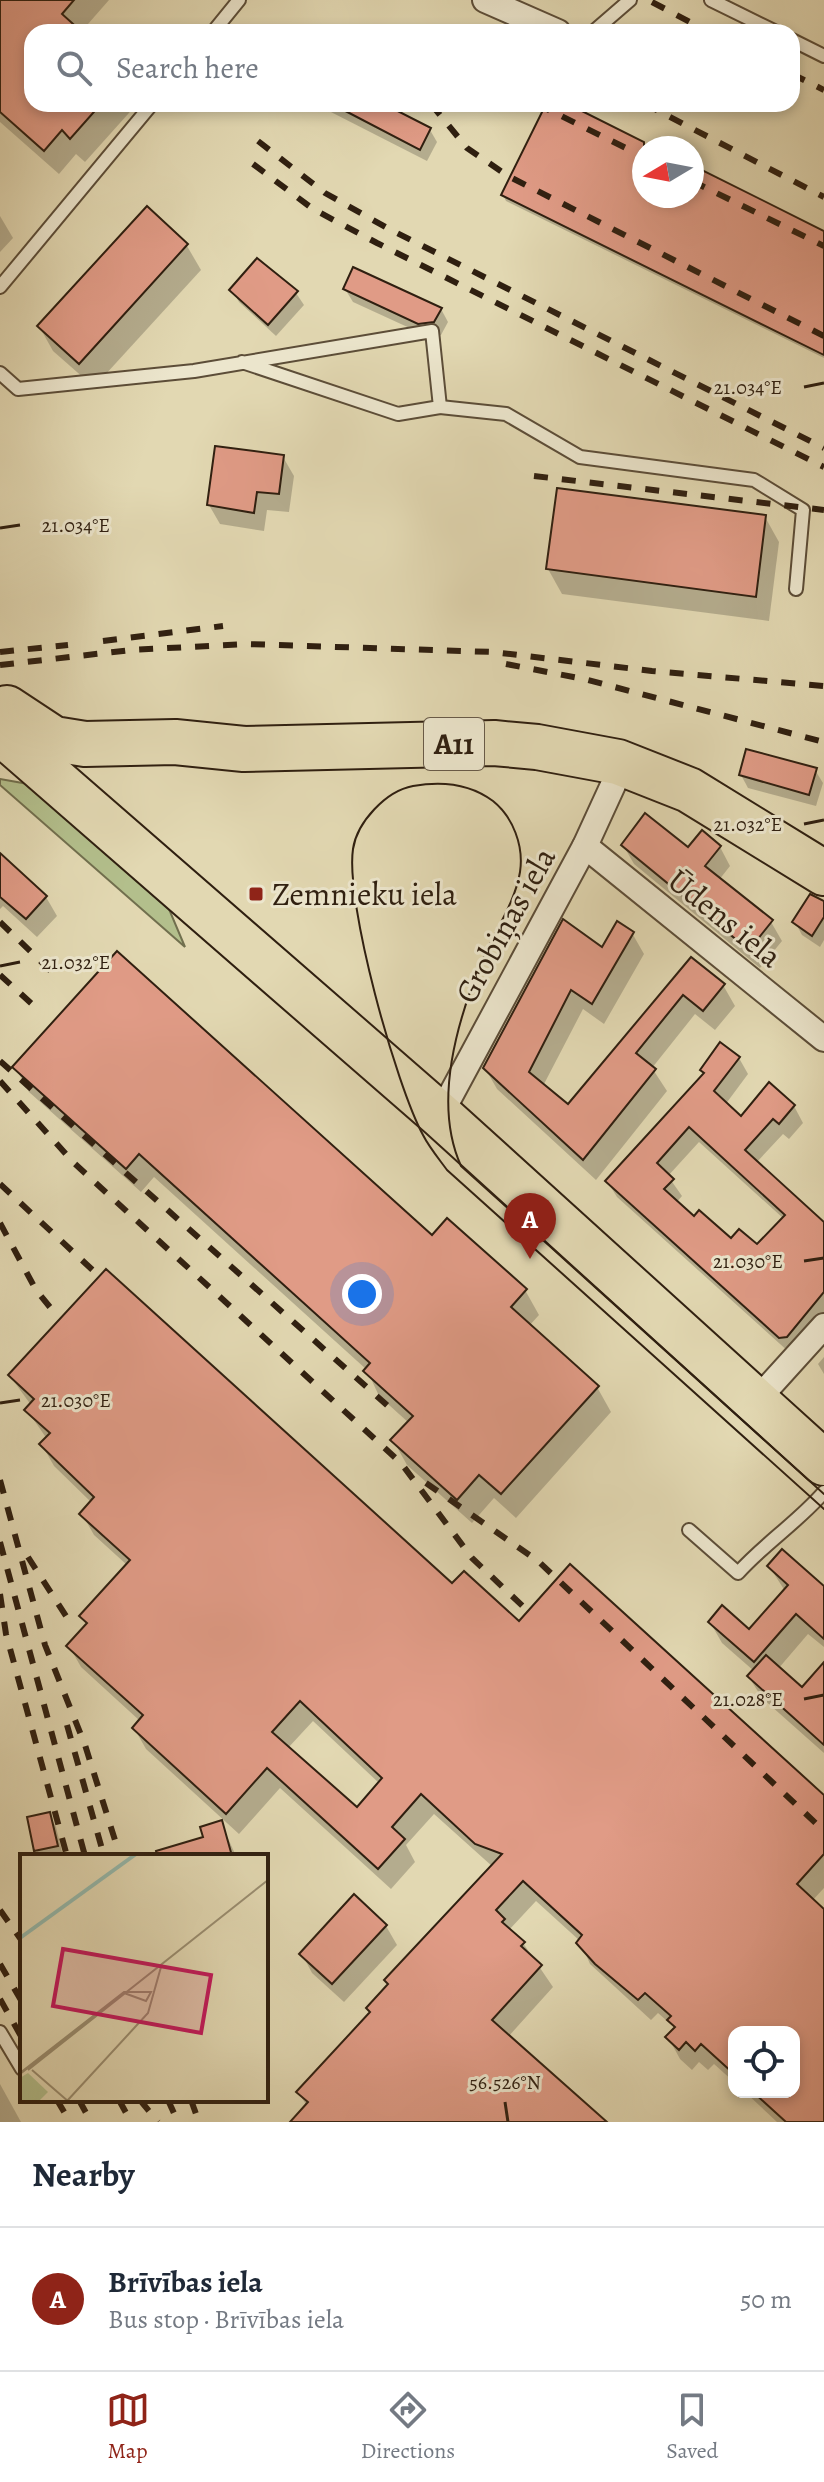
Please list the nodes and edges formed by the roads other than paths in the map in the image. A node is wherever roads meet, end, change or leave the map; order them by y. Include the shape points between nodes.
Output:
1 (239, 0) edge
2 (485, 0) edge
3 (630, 0) edge
4 (711, 0) edge
5 (220, 24) edge
6 (521, 24) edge
7 (602, 24) edge
8 (760, 24) edge
9 (800, 44) edge
10 (824, 56) edge
11 (145, 112) edge
12 (0, 287) edge
13 (242, 362) junction
14 (0, 373) edge
15 (440, 407) junction
16 (796, 589) dead end
17 (15, 733) edge
18 (618, 762) junction
19 (585, 846) junction
20 (824, 873) edge
21 (824, 1039) edge
22 (440, 1115) junction
23 (824, 1326) edge
24 (756, 1401) junction
25 (824, 1463) edge
26 (824, 1492) edge
27 (689, 1530) dead end
28 (0, 2032) edge
29 (20, 2066) edge

1 - 5 lane
2 - 6 street
3 - 7 lane
4 - 8 lane
9 - 10 lane
11 - 12 lane
13 - 14 lane via 18,389
13 - 15 lane via 398,414
13 - 15 lane via 432,331
15 - 16 lane via 506,414 580,457 754,480 803,510
17 - 18 highway, A11 via 105,766 209,759 244,749 494,743
17 - 22 highway
18 - 19 street, Grobiņas iela
18 - 20 highway, A11 via 689,790
19 - 21 street, Ūdens iela
19 - 22 street, Grobiņas iela
22 - 24 highway
23 - 24 street
24 - 25 highway
26 - 27 lane via 738,1573
28 - 29 lane

